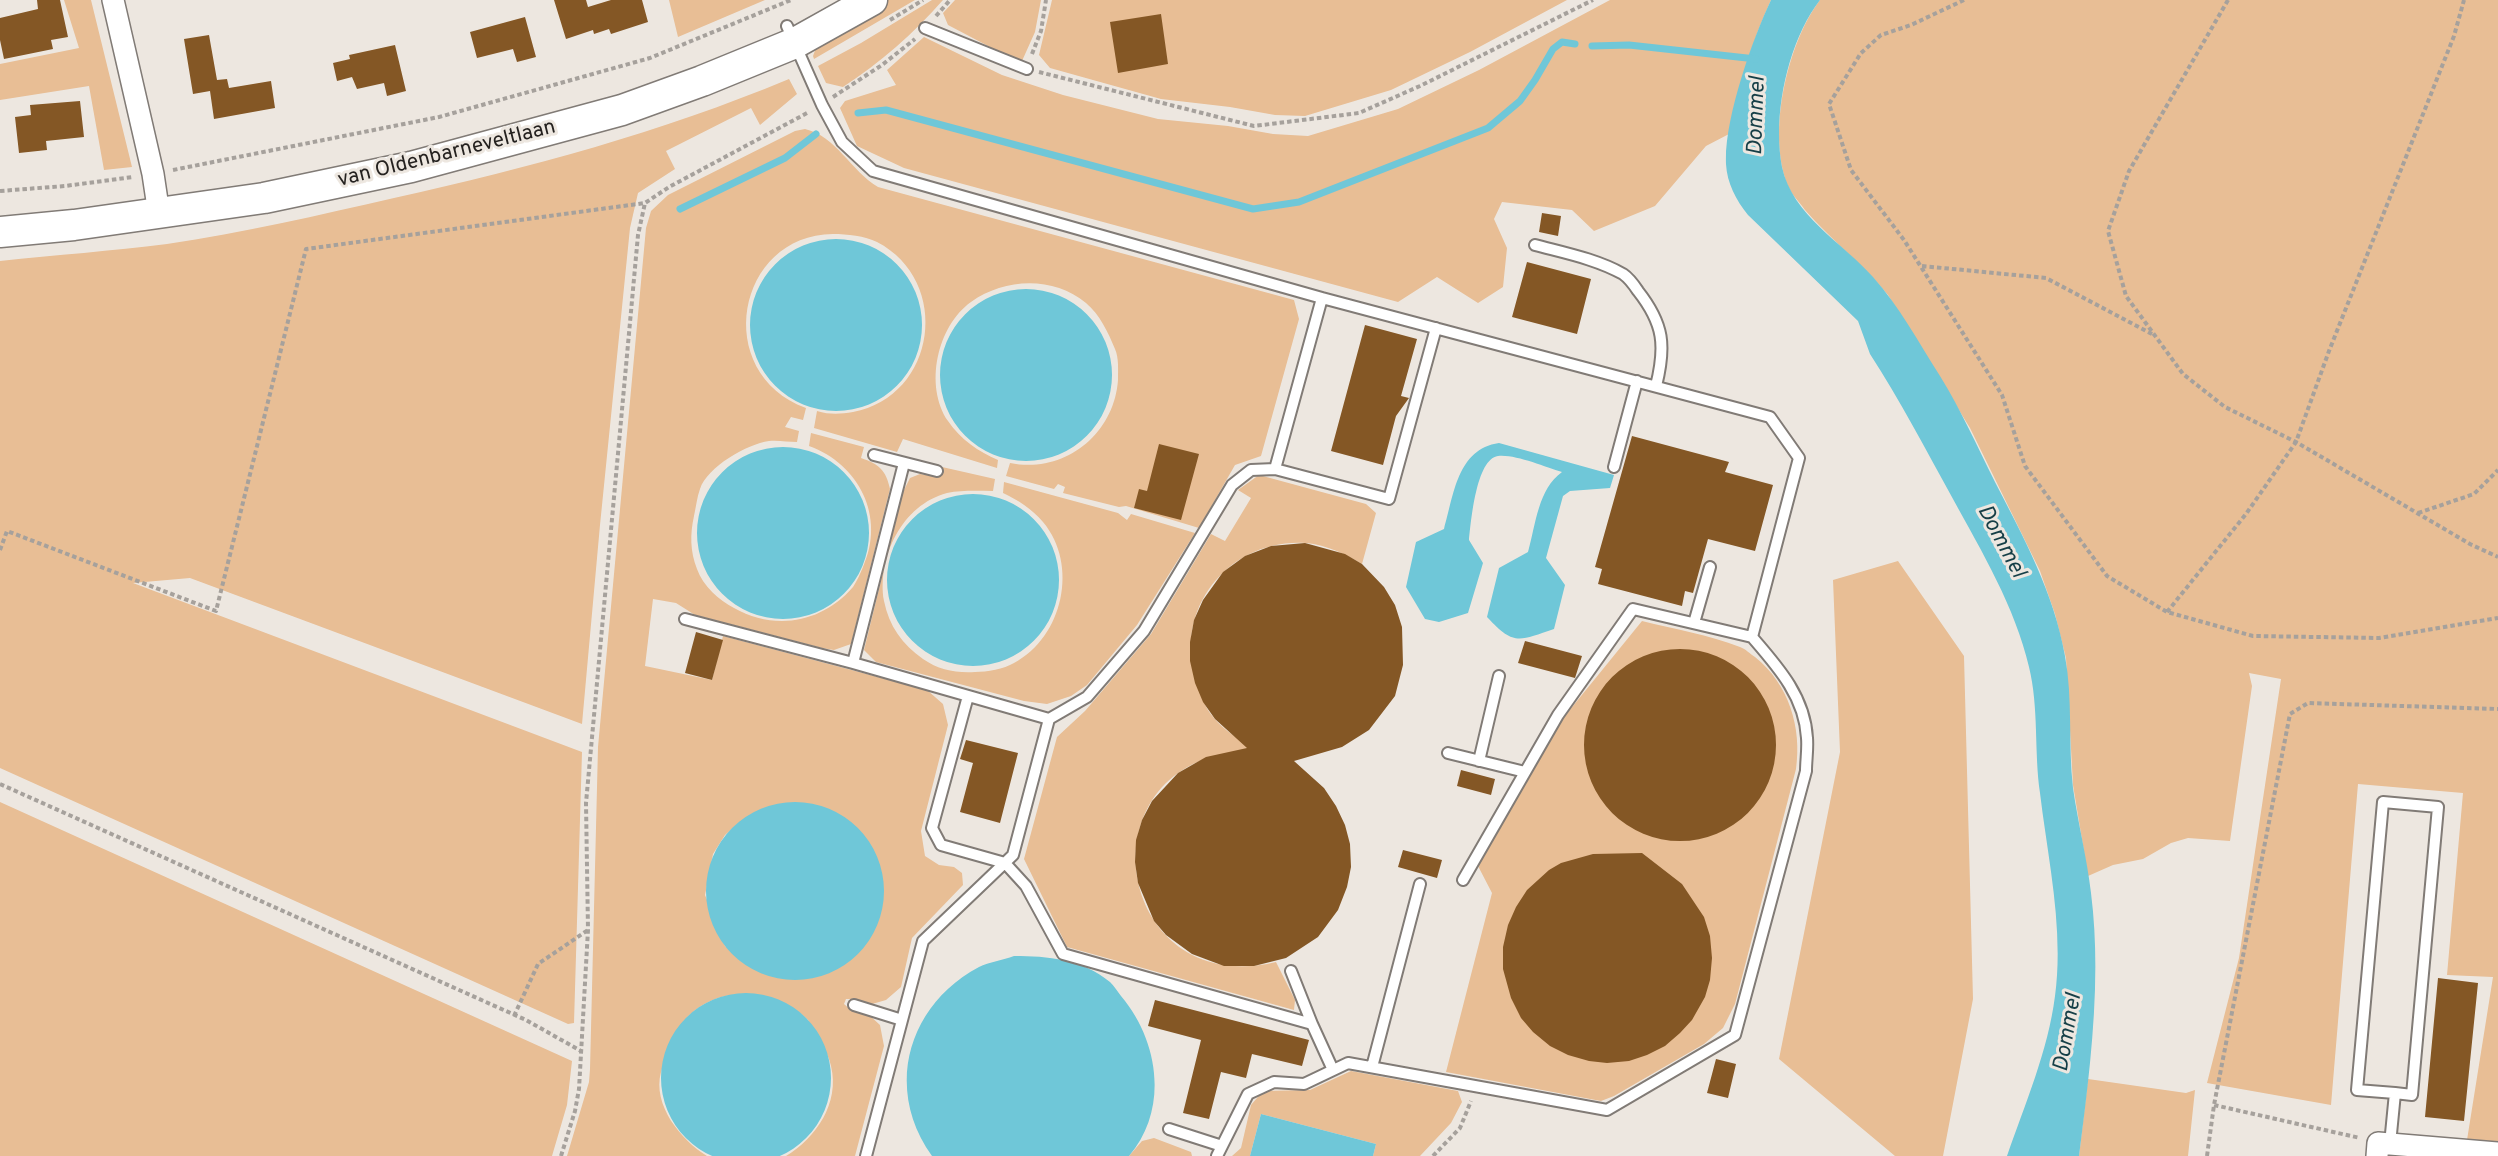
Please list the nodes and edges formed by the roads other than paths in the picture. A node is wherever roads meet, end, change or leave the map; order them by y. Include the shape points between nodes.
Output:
1 (113, 0) edge
2 (834, 0) edge
3 (872, 0) edge
4 (791, 23) edge
5 (925, 28) road end
6 (1027, 69) road end
7 (156, 195) junction
8 (0, 213) edge
9 (0, 232) edge
10 (1535, 245) dead end
11 (1322, 298) junction
12 (1436, 328) junction
13 (1637, 381) junction
14 (1656, 387) junction
15 (874, 455) dead end
16 (904, 463) junction
17 (1614, 468) dead end
18 (1275, 469) junction
19 (937, 471) dead end
20 (1710, 567) dead end
21 (685, 619) dead end
22 (1694, 623) junction
23 (1752, 638) junction
24 (854, 663) junction
25 (1499, 676) dead end
26 (968, 696) junction
27 (1049, 719) junction
28 (1448, 753) dead end
29 (1479, 760) junction
30 (1525, 772) junction
31 (1005, 863) junction
32 (1463, 880) dead end
33 (1420, 885) dead end
34 (1290, 971) dead end
35 (854, 1005) dead end
36 (902, 1020) junction
37 (1312, 1023) junction
38 (1372, 1068) junction
39 (1333, 1070) junction
40 (2395, 1093) junction
41 (1169, 1129) dead end
42 (2382, 1148) edge
43 (1219, 1151) edge
44 (2498, 1154) edge
45 (866, 1156) edge

1 - 7 street
2 - 4 main road, van Oldenbarneveltlaan
3 - 4 main road, van Oldenbarneveltlaan
4 - 7 main road, van Oldenbarneveltlaan via 694,64 544,113 409,149
4 - 11 lane via 822,105 842,142 873,171
5 - 6 lane
7 - 8 main road, van Oldenbarneveltlaan
7 - 9 main road, van Oldenbarneveltlaan
10 - 14 lane via 1594,261 1626,275 1654,312 1661,334 1661,367
11 - 12 lane
11 - 18 lane
12 - 13 lane
12 - 18 lane via 1389,500
13 - 14 lane
13 - 17 lane
14 - 23 lane via 1770,417 1799,458
15 - 16 lane
16 - 19 lane
16 - 24 lane
18 - 27 lane via 1251,470 1232,485 1144,631 1087,697
20 - 22 lane
21 - 24 lane
22 - 23 lane
22 - 30 lane via 1633,609 1558,715
23 - 38 lane via 1782,672 1800,704 1807,737 1806,771 1735,1035 1607,1110
24 - 26 lane
25 - 29 lane
26 - 27 lane
26 - 31 lane via 933,828 941,845
27 - 31 lane via 1013,855
28 - 29 lane
29 - 30 lane
30 - 32 lane
31 - 36 lane via 923,941
31 - 37 lane via 1026,886 1063,954
33 - 38 lane
34 - 37 lane
35 - 36 lane
36 - 45 lane
37 - 39 lane
38 - 39 lane via 1348,1063
39 - 43 lane via 1304,1084 1274,1082 1248,1094
40 - 40 lane via 2412,1095 2438,807 2383,802 2357,1090
40 - 42 lane
41 - 43 lane
42 - 44 street

